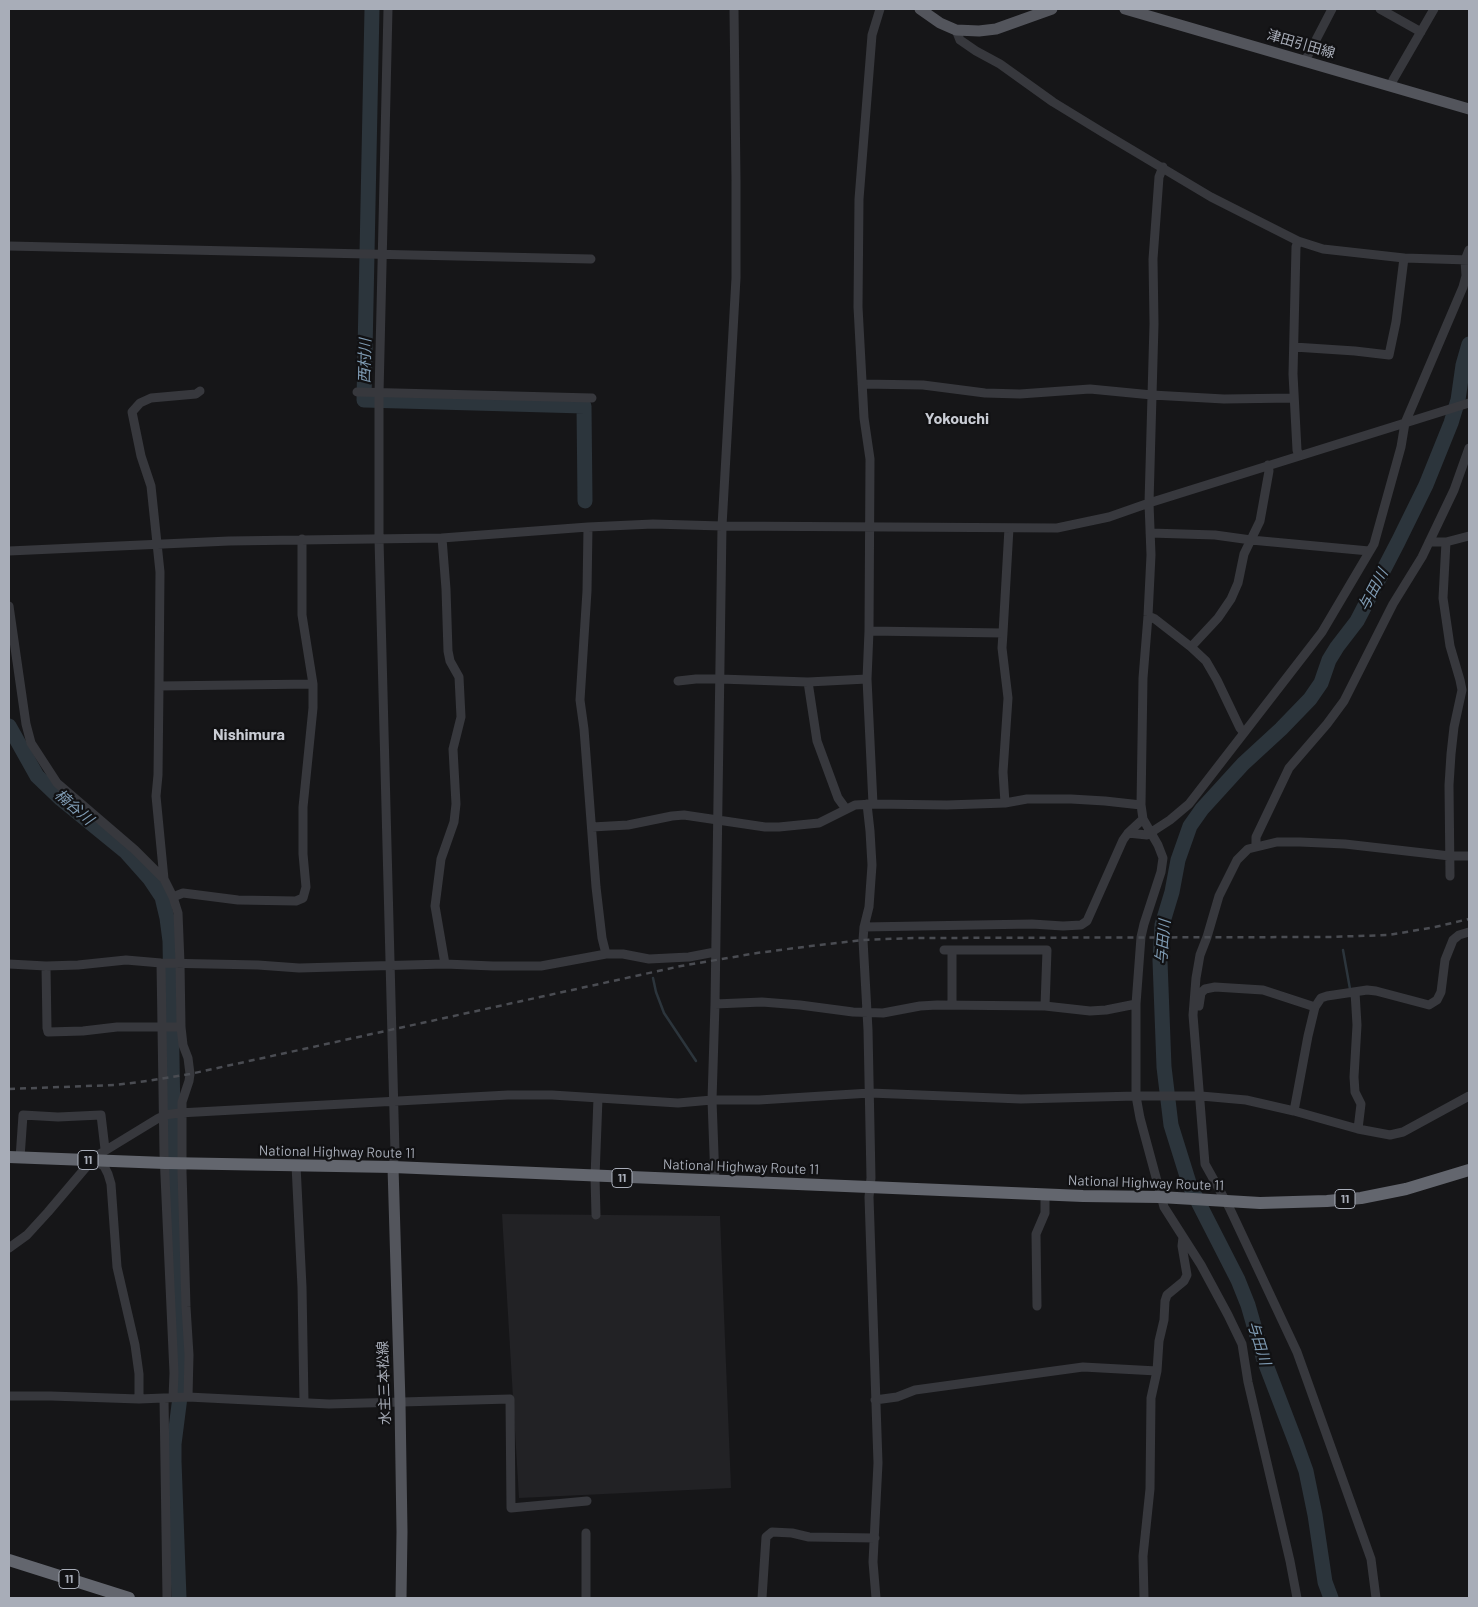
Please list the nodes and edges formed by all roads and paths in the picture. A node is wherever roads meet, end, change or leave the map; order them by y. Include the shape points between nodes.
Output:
1 (388, 9) edge
2 (734, 9) edge
3 (880, 9) edge
4 (920, 9) edge
5 (1052, 9) edge
6 (1125, 9) edge
7 (1332, 9) edge
8 (1380, 9) edge
9 (1434, 9) edge
10 (956, 30) junction
11 (1421, 32) junction
12 (1305, 61) junction
13 (1391, 86) junction
14 (1469, 109) edge
15 (1163, 167) junction
16 (1298, 241) junction
17 (9, 246) edge
18 (1469, 250) edge
19 (382, 255) junction
20 (1404, 258) junction
21 (591, 259) dead end
22 (1467, 260) edge
23 (1294, 347) junction
24 (862, 384) junction
25 (200, 391) dead end
26 (357, 392) dead end
27 (379, 394) junction
28 (1152, 395) junction
29 (592, 398) dead end
30 (1294, 398) junction
31 (1469, 402) edge
32 (1404, 423) junction
33 (1469, 448) edge
34 (1299, 456) junction
35 (1268, 465) junction
36 (1149, 503) junction
37 (722, 526) junction
38 (588, 527) junction
39 (869, 527) junction
40 (1008, 528) junction
41 (1150, 533) junction
42 (1469, 536) edge
43 (442, 538) junction
44 (302, 539) junction
45 (379, 539) junction
46 (1251, 540) junction
47 (1429, 542) junction
48 (1446, 542) junction
49 (156, 544) junction
50 (9, 550) edge
51 (1370, 551) junction
52 (9, 606) edge
53 (1148, 616) junction
54 (869, 631) junction
55 (1003, 633) junction
56 (1191, 647) junction
57 (720, 679) junction
58 (867, 679) junction
59 (678, 681) dead end
60 (808, 682) junction
61 (313, 684) junction
62 (160, 686) junction
63 (1244, 734) junction
64 (870, 804) junction
65 (1004, 804) junction
66 (1141, 806) junction
67 (846, 809) junction
68 (717, 819) junction
69 (1143, 819) junction
70 (592, 827) junction
71 (1151, 832) junction
72 (1128, 833) junction
73 (1256, 846) junction
74 (1450, 856) junction
75 (1469, 856) edge
76 (1450, 876) dead end
77 (164, 879) junction
78 (173, 897) junction
79 (864, 927) junction
80 (1469, 932) edge
81 (715, 952) junction
82 (606, 954) junction
83 (161, 963) junction
84 (180, 963) junction
85 (9, 964) edge
86 (445, 964) junction
87 (46, 966) junction
88 (389, 966) junction
89 (1355, 992) junction
90 (715, 1004) junction
91 (1136, 1004) junction
92 (952, 1005) junction
93 (1045, 1006) junction
94 (1315, 1007) junction
95 (867, 1012) junction
96 (1193, 1015) junction
97 (161, 1026) junction
98 (181, 1027) junction
99 (870, 1094) junction
100 (1140, 1096) junction
101 (1469, 1096) edge
102 (1198, 1097) junction
103 (598, 1098) junction
104 (712, 1100) junction
105 (393, 1102) junction
106 (1294, 1111) junction
107 (181, 1113) junction
108 (164, 1115) junction
109 (1358, 1129) junction
110 (105, 1149) junction
111 (14, 1157) edge
112 (93, 1160) junction
113 (173, 1163) junction
114 (296, 1165) junction
115 (393, 1167) junction
116 (1469, 1170) edge
117 (596, 1177) junction
118 (715, 1181) junction
119 (870, 1187) junction
120 (1045, 1195) junction
121 (1160, 1197) junction
122 (1221, 1199) junction
123 (596, 1215) dead end
124 (1183, 1237) junction
125 (9, 1248) edge
126 (1037, 1306) dead end
127 (1157, 1371) junction
128 (9, 1396) edge
129 (171, 1398) junction
130 (187, 1398) junction
131 (139, 1399) junction
132 (875, 1400) junction
133 (304, 1402) junction
134 (400, 1403) junction
135 (586, 1501) dead end
136 (586, 1533) dead end
137 (875, 1538) junction
138 (9, 1560) edge
139 (129, 1598) edge
140 (167, 1598) edge
141 (400, 1598) edge
142 (586, 1598) edge
143 (762, 1598) edge
144 (876, 1598) edge
145 (1144, 1598) edge
146 (1297, 1598) edge
147 (1376, 1598) edge

1 - 19 street
2 - 37 street via 736,278
3 - 24 street via 872,35 859,199 858,307
4 - 10 main road
5 - 10 main road via 996,29 979,32
6 - 12 main road, 津田引田線
7 - 12 street
8 - 11 street
9 - 11 street
10 - 15 street via 960,40 1053,102
11 - 13 street
12 - 13 main road, 津田引田線
13 - 14 main road, 津田引田線
15 - 16 street via 1211,197
15 - 28 street via 1159,177 1153,259
16 - 20 street via 1323,249
16 - 23 street
17 - 19 street
18 - 22 street
19 - 21 street
19 - 27 street
20 - 22 street
20 - 23 street via 1389,356
22 - 32 street via 1462,287
23 - 30 street
24 - 28 street via 923,385 985,393 1090,389
24 - 39 street via 870,458
25 - 49 street via 151,398 132,412 150,486
26 - 27 street
27 - 29 street
27 - 45 street
28 - 30 street
28 - 36 street
30 - 34 street
31 - 32 street
32 - 34 street
32 - 51 street via 1387,501
33 - 47 street via 1454,490
34 - 35 street
35 - 36 street
35 - 46 street via 1260,521
36 - 40 street via 1109,518 1066,527
36 - 41 street
37 - 38 street via 653,524
37 - 39 street
37 - 57 street
38 - 43 street
38 - 70 street via 586,635 580,700
39 - 40 street
39 - 54 street
40 - 55 street
41 - 46 street
41 - 53 street
42 - 48 street
43 - 45 street
43 - 86 street via 448,651 459,677 461,717 453,749 454,822 441,859 435,906
44 - 45 street
44 - 49 street
44 - 61 street via 302,615
45 - 88 street
46 - 51 street
46 - 56 street via 1231,599
47 - 48 street
47 - 73 street via 1393,604 1344,701 1289,768 1256,837
48 - 74 street via 1443,598 1450,646 1462,690 1451,754
49 - 50 street
49 - 62 street via 160,572
51 - 63 street via 1322,632
52 - 77 street via 31,743 56,783
53 - 56 street
53 - 66 street via 1142,678
54 - 55 street
54 - 58 street
55 - 65 street via 1008,698
56 - 63 street via 1206,661 1218,680
57 - 59 street
57 - 60 street
57 - 68 street
58 - 60 street
58 - 64 street
60 - 67 street via 817,741 838,798
61 - 62 street
61 - 78 street via 303,807 306,887 303,898 296,901 238,900 183,893
62 - 77 street via 156,796
63 - 71 street via 1189,804
64 - 65 street
64 - 67 street
64 - 79 street via 872,866
65 - 66 street via 1027,799 1071,799
66 - 69 street
67 - 68 street via 820,823 779,827
68 - 70 street via 684,815
68 - 81 street
69 - 71 street
69 - 72 street
70 - 82 street via 596,887
71 - 72 street
71 - 91 street via 1163,858 1144,924
72 - 79 street via 1087,921 1081,925
73 - 74 street via 1277,842 1336,843
73 - 96 street via 1237,860 1219,896 1200,955
74 - 75 street
74 - 76 street
77 - 78 street
78 - 84 street via 178,913
79 - 95 street
80 - 89 street via 1454,940 1444,960 1441,992 1429,1005 1376,991
81 - 82 street via 648,959
81 - 90 street
82 - 86 street via 540,966
83 - 84 street
83 - 87 street via 126,960
83 - 97 street
84 - 88 street via 299,968
84 - 98 street
85 - 87 street
86 - 88 street
87 - 97 street via 48,1032
88 - 105 street
89 - 94 street via 1321,998
89 - 109 street via 1354,1077 1355,1092 1361,1104
90 - 95 street via 762,1002
90 - 104 street
91 - 93 street via 1090,1011
91 - 100 street
92 - 93 street
92 - 93 street via 948,950 1047,950
92 - 95 street
94 - 96 street via 1264,990 1215,987 1201,993 1198,1009
94 - 106 street
95 - 99 street
96 - 102 street
97 - 98 street
97 - 108 street
98 - 107 street via 190,1074
99 - 100 street via 1020,1099
99 - 104 street
99 - 119 street
100 - 102 street
100 - 121 street via 1140,1118
101 - 109 street via 1396,1134
102 - 106 street via 1246,1100
102 - 122 street via 1205,1164
103 - 104 street via 678,1104
103 - 105 street via 508,1095
103 - 117 street
104 - 118 street
105 - 107 street
105 - 115 street
106 - 109 street
107 - 108 street
107 - 113 street
108 - 110 street
108 - 113 street
110 - 111 street via 101,1115 24,1115
110 - 112 street
111 - 112 highway, National Highway Route 11 / 11
112 - 113 highway, National Highway Route 11 / 11
112 - 125 street via 27,1236
112 - 131 street via 104,1166 110,1184 117,1267 135,1345
113 - 114 highway, National Highway Route 11 / 11
113 - 129 street via 174,1373
113 - 130 street via 182,1192 189,1355
114 - 115 highway, National Highway Route 11 / 11
114 - 133 street
115 - 117 highway, National Highway Route 11 / 11
115 - 134 main road, 水主三本松線
116 - 122 highway, National Highway Route 11 / 11 via 1406,1189 1361,1198 1294,1203
117 - 118 highway, National Highway Route 11 / 11
117 - 123 street
118 - 119 highway, National Highway Route 11 / 11
119 - 120 highway, National Highway Route 11 / 11
119 - 132 street
120 - 121 highway, National Highway Route 11 / 11
120 - 126 street via 1045,1213 1036,1234
121 - 122 highway, National Highway Route 11 / 11
121 - 124 street
122 - 147 street via 1297,1352 1371,1559
124 - 127 street via 1187,1275 1165,1301
124 - 146 street via 1242,1344
127 - 132 street via 1082,1367 916,1390
127 - 145 street via 1151,1398
128 - 131 street
129 - 130 street
129 - 131 street
129 - 140 street
130 - 133 street
132 - 137 street via 878,1463
133 - 134 street
134 - 135 street via 510,1399 511,1508
134 - 141 main road, 水主三本松線
136 - 142 street
137 - 143 street via 809,1537 792,1532 772,1532 766,1537
137 - 144 street
138 - 139 highway, 11

